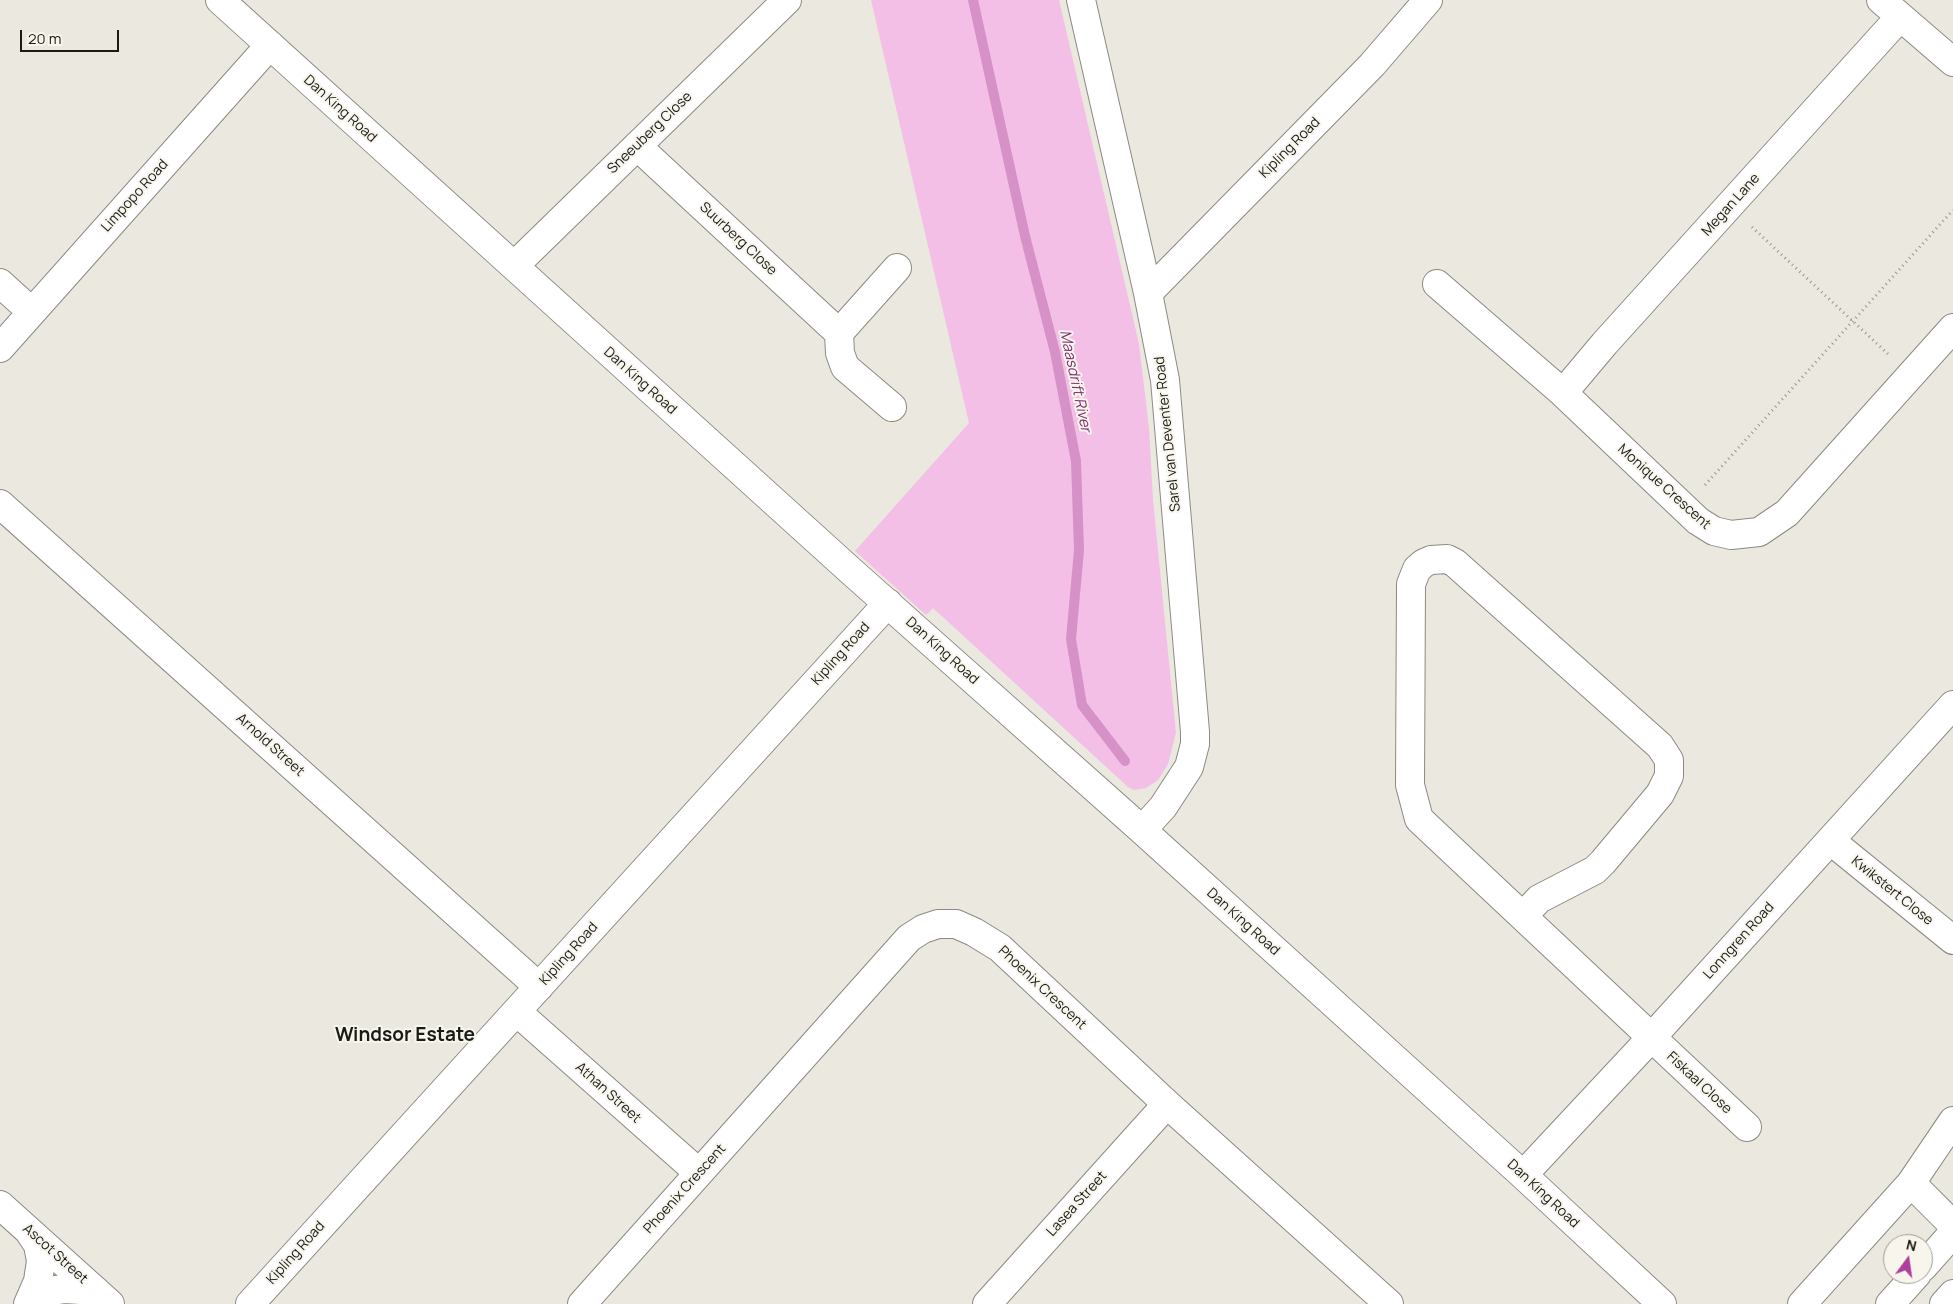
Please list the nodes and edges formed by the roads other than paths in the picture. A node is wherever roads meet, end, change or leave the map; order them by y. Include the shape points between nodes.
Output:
1 (220, 0) edge
2 (787, 0) edge
3 (1080, 0) edge
4 (1428, 0) edge
5 (1891, 9) edge
6 (270, 44) junction
7 (1953, 62) edge
8 (637, 146) junction
9 (514, 266) junction
10 (897, 268) dead end
11 (0, 283) edge
12 (1437, 284) dead end
13 (1148, 293) junction
14 (32, 312) junction
15 (1953, 328) edge
16 (839, 333) junction
17 (0, 348) edge
18 (1563, 393) junction
19 (892, 408) dead end
20 (0, 504) edge
21 (888, 603) junction
22 (1953, 705) edge
23 (1142, 830) junction
24 (1831, 841) junction
25 (1523, 916) junction
26 (1953, 940) edge
27 (539, 987) junction
28 (517, 1012) junction
29 (1651, 1038) junction
30 (1167, 1104) junction
31 (1953, 1121) edge
32 (1747, 1127) dead end
33 (699, 1173) junction
34 (1523, 1175) junction
35 (1911, 1183) junction
36 (0, 1205) edge
37 (1953, 1225) edge
38 (29, 1231) junction
39 (1953, 1233) edge
40 (1933, 1256) edge
41 (1908, 1284) edge
42 (1953, 1294) edge
43 (103, 1298) edge
44 (28, 1304) edge
45 (34, 1304) edge
46 (250, 1304) edge
47 (582, 1304) edge
48 (987, 1304) edge
49 (1389, 1304) edge
50 (1662, 1304) edge
51 (1802, 1304) edge
52 (1890, 1304) edge
53 (1944, 1304) edge

1 - 6 street, Dan King Road
2 - 8 street, Sneeuberg Close
3 - 13 street, Sarel van Deventer Road
4 - 13 street, Kipling Road via 1372,65
5 - 7 street
5 - 18 street, Megan Lane via 1730,206
6 - 9 street, Dan King Road
6 - 14 street, Limpopo Road
8 - 9 street, Sneeuberg Close
8 - 16 street, Suurberg Close
9 - 21 street, Dan King Road
10 - 16 street
11 - 14 street
12 - 18 street, Monique Crescent
13 - 23 street, Sarel van Deventer Road via 1164,380 1195,744 1189,767 1163,808
14 - 17 street, Limpopo Road
15 - 18 street, Monique Crescent via 1787,513 1759,532 1731,535 1714,531 1684,508
16 - 19 street via 845,367
20 - 27 street, Arnold Street
21 - 23 street, Dan King Road
21 - 27 street, Kipling Road
22 - 24 street, Lonngren Road
23 - 34 street, Dan King Road
24 - 26 street, Kwikstert Close
24 - 29 street, Lonngren Road
25 - 25 street, Fiskaal Close via 1427,829 1414,805 1410,784 1411,584 1417,569 1431,560 1455,562 1660,746 1669,760 1669,776 1660,794 1603,862 1595,870 1539,899
25 - 29 street, Fiskaal Close
27 - 28 street, Kipling Road
28 - 33 street, Athan Street
28 - 46 street, Kipling Road
29 - 32 street, Fiskaal Close
29 - 34 street, Lonngren Road
30 - 33 street, Phoenix Crescent via 1000,948 956,924 938,924 909,938
30 - 48 street, Lasea Street
30 - 49 street, Phoenix Crescent
31 - 35 street
33 - 47 street, Phoenix Crescent
34 - 50 street, Dan King Road
35 - 37 street
35 - 51 street
36 - 38 street, Ascot Street
38 - 43 street, Ascot Street
38 - 44 street via 38,1245 40,1261 38,1281
39 - 40 street
41 - 52 street
42 - 53 street
43 - 45 street via 65,1289 56,1290

